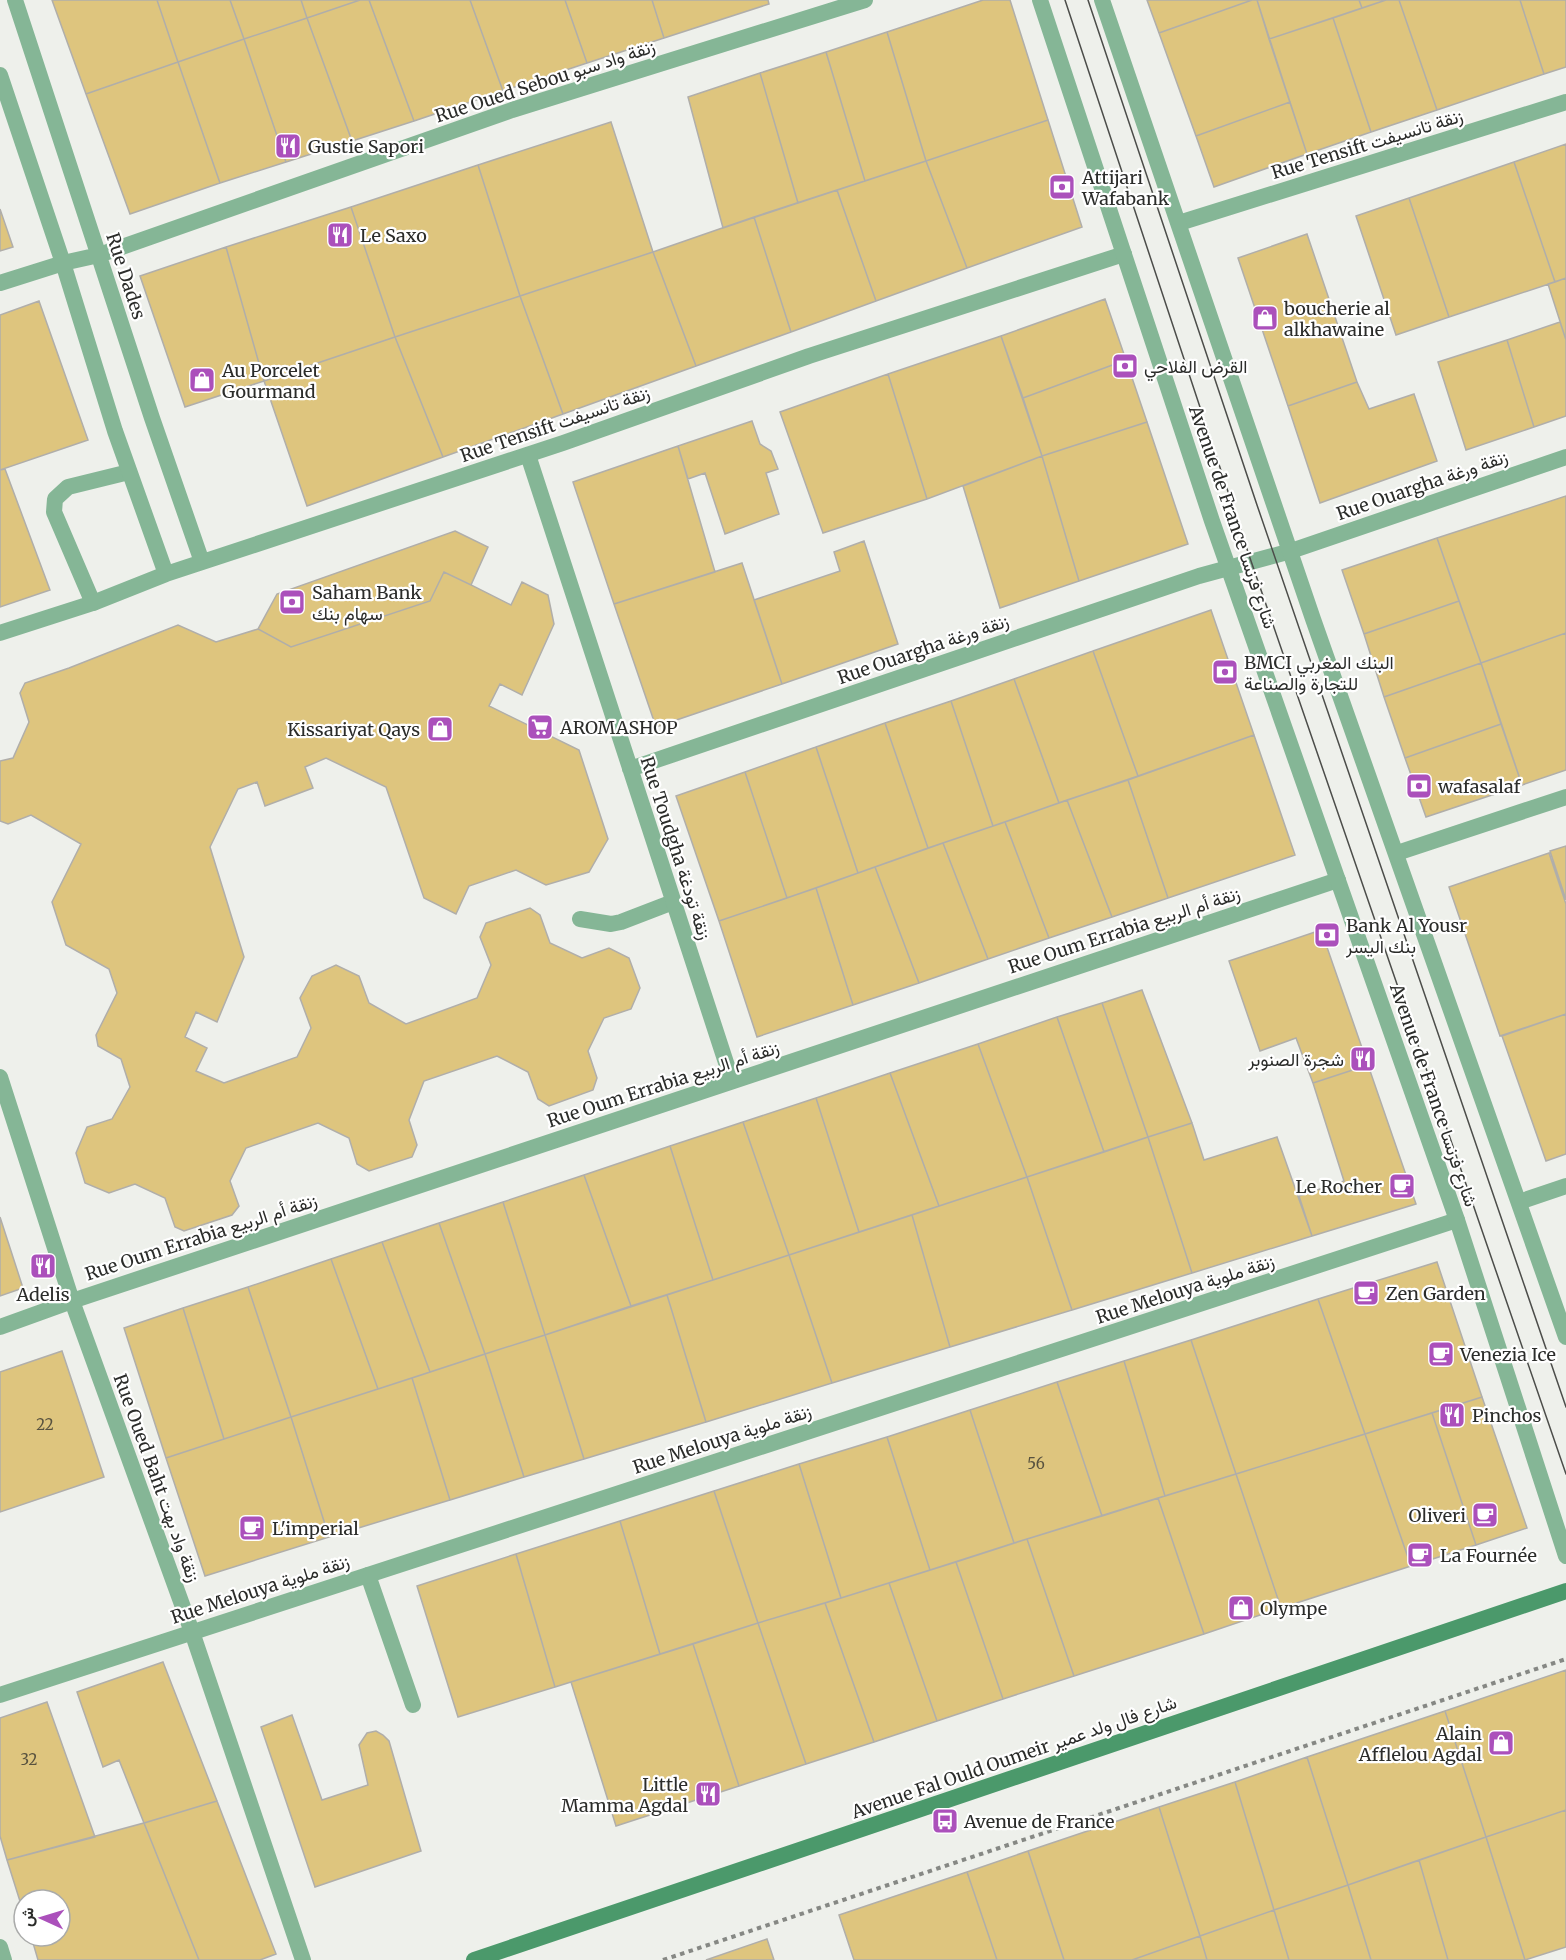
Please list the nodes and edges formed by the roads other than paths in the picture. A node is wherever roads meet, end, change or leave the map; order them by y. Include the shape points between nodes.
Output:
1 (15, 0) edge
2 (865, 0) edge
3 (1040, 0) edge
4 (1102, 0) edge
5 (0, 75) edge
6 (1566, 102) edge
7 (1179, 223) junction
8 (1124, 254) junction
9 (99, 255) junction
10 (63, 263) junction
11 (0, 284) edge
12 (528, 455) junction
13 (1566, 457) edge
14 (129, 472) junction
15 (1291, 551) junction
16 (202, 562) junction
17 (1228, 567) junction
18 (166, 574) junction
19 (93, 603) junction
20 (0, 633) edge
21 (630, 769) junction
22 (1566, 797) edge
23 (1397, 853) junction
24 (1338, 879) junction
25 (673, 902) junction
26 (580, 919) dead end
27 (0, 1077) edge
28 (732, 1081) junction
29 (1566, 1186) edge
30 (1519, 1202) junction
31 (1457, 1220) junction
32 (72, 1301) junction
33 (0, 1327) edge
34 (1566, 1337) edge
35 (1566, 1556) edge
36 (368, 1575) junction
37 (1566, 1591) edge
38 (192, 1632) junction
39 (0, 1695) edge
40 (412, 1705) dead end
41 (0, 1947) edge
42 (4, 1960) edge
43 (303, 1960) edge
44 (474, 1960) edge

1 - 9 street, Rue Dades
2 - 9 street, Rue Oued Sebou زنقة واد سبو via 512,110
3 - 8 street, Avenue de France شارع فرنسا
4 - 7 street
5 - 10 street
6 - 7 street, Rue Tensift زنقة تانسيفت
7 - 15 street
8 - 12 street, Rue Tensift زنقة تانسيفت via 809,356
8 - 17 street, Avenue de France شارع فرنسا
9 - 10 street, Rue Oued Sebou زنقة واد سبو
9 - 16 street, Rue Dades
10 - 11 street, Rue Oued Sebou زنقة واد سبو
10 - 14 street
12 - 16 street, Rue Tensift زنقة تانسيفت
12 - 21 street, Rue Toudgha زنقة تودغة
13 - 15 street, Rue Ouargha زنقة ورغة
14 - 18 street
14 - 19 street via 68,487 55,499 54,512
15 - 17 street, Rue Ouargha زنقة ورغة
15 - 23 street
16 - 18 street, Rue Tensift زنقة تانسيفت
17 - 21 street, Rue Ouargha زنقة ورغة
17 - 24 street, Avenue de France شارع فرنسا
18 - 19 street, Rue Tensift زنقة تانسيفت
19 - 20 street, Rue Tensift زنقة تانسيفت
21 - 25 street, Rue Toudgha زنقة تودغة
22 - 23 street
23 - 30 street
24 - 28 street, Rue Oum Errabia زنقة أم الربيع
24 - 31 street, Avenue de France شارع فرنسا
25 - 26 street via 611,924
25 - 28 street, Rue Toudgha زنقة تودغة
27 - 32 street, Rue Oued Baht زنقة واد بهت
28 - 32 street, Rue Oum Errabia زنقة أم الربيع
29 - 30 street
30 - 34 street
31 - 35 street, Avenue de France شارع فرنسا
31 - 36 street, Rue Melouya زنقة ملوية
32 - 33 street, Rue Oum Errabia زنقة أم الربيع
32 - 38 street, Rue Oued Baht زنقة واد بهت
36 - 38 street, Rue Melouya زنقة ملوية
36 - 40 street
37 - 44 main road, Avenue Fal Ould Oumeir شارع فال ولد عمير
38 - 39 street, Rue Melouya زنقة ملوية
38 - 43 street, Rue Oued Baht زنقة واد بهت
41 - 42 street

